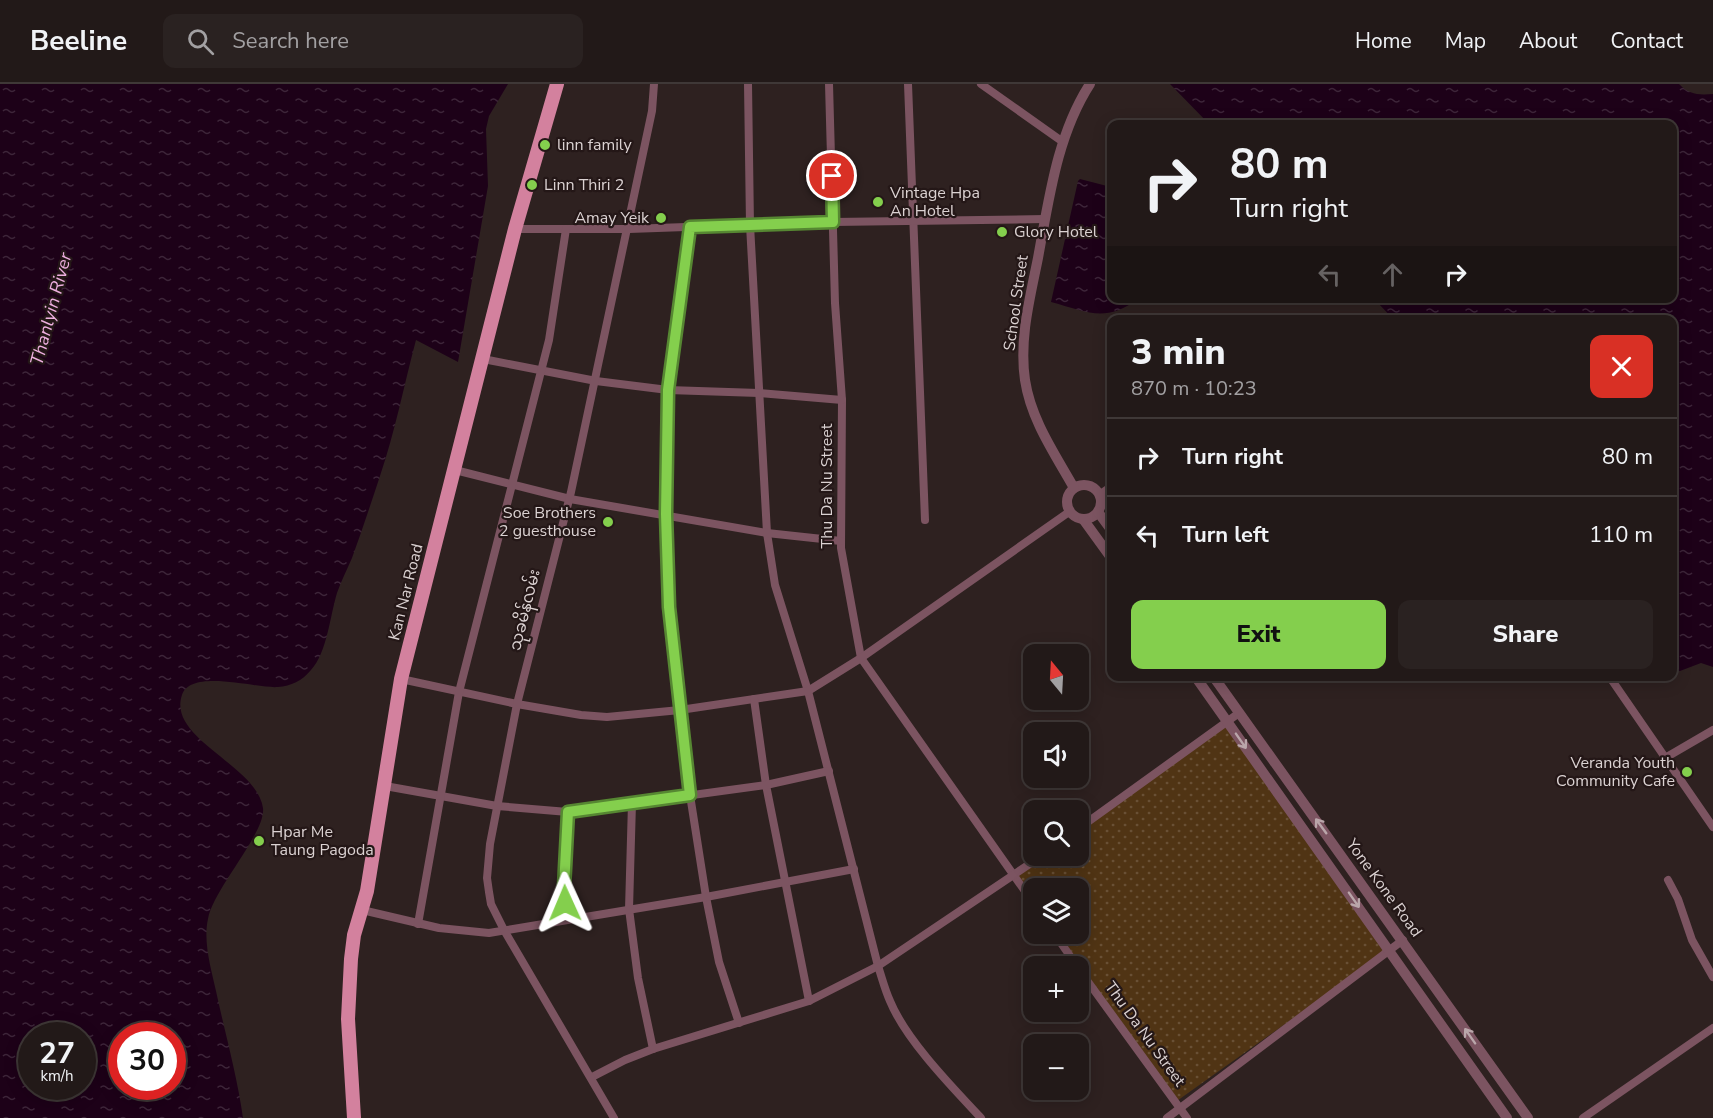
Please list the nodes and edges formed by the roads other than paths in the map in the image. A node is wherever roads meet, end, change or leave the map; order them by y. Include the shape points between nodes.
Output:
1 (556, 84) edge
2 (654, 84) edge
3 (748, 84) edge
4 (829, 84) edge
5 (908, 84) edge
6 (981, 84) edge
7 (1090, 84) edge
8 (1063, 142) junction
9 (1045, 219) junction
10 (912, 221) junction
11 (833, 222) junction
12 (750, 225) junction
13 (690, 227) junction
14 (515, 229) junction
15 (566, 229) junction
16 (629, 229) junction
17 (483, 359) junction
18 (541, 370) junction
19 (596, 381) junction
20 (668, 390) junction
21 (759, 393) junction
22 (842, 400) junction
23 (455, 470) junction
24 (513, 485) junction
25 (1074, 488) junction
26 (1107, 489) edge
27 (1099, 495) junction
28 (570, 499) junction
29 (1070, 512) junction
30 (1098, 512) junction
31 (666, 514) junction
32 (1083, 519) junction
33 (925, 520) dead end
34 (1107, 524) edge
35 (767, 533) junction
36 (841, 541) junction
37 (1107, 552) edge
38 (861, 658) junction
39 (401, 679) junction
40 (1198, 681) edge
41 (1217, 681) edge
42 (1612, 681) edge
43 (808, 691) junction
44 (459, 692) junction
45 (754, 699) junction
46 (517, 704) junction
47 (680, 710) junction
48 (1239, 713) junction
49 (1227, 722) junction
50 (1713, 730) edge
51 (1665, 758) junction
52 (829, 771) junction
53 (766, 785) junction
54 (385, 786) junction
55 (440, 795) junction
56 (690, 795) junction
57 (632, 803) junction
58 (497, 806) junction
59 (568, 812) junction
60 (1089, 821) edge
61 (1713, 827) edge
62 (1028, 866) edge
63 (854, 870) junction
64 (1014, 876) junction
65 (1668, 880) dead end
66 (785, 883) junction
67 (1023, 889) edge
68 (706, 897) junction
69 (629, 909) junction
70 (362, 910) junction
71 (566, 920) junction
72 (418, 924) junction
73 (504, 930) junction
74 (1403, 940) junction
75 (1389, 950) junction
76 (878, 966) junction
77 (1713, 977) edge
78 (1089, 982) edge
79 (809, 1001) junction
80 (739, 1023) junction
81 (1713, 1028) edge
82 (653, 1049) junction
83 (1491, 1065) junction
84 (1476, 1074) junction
85 (592, 1077) junction
86 (1180, 1109) junction
87 (354, 1118) edge
88 (614, 1118) edge
89 (981, 1118) edge
90 (1167, 1118) edge
91 (1187, 1118) edge
92 (1508, 1118) edge
93 (1528, 1118) edge
94 (1583, 1118) edge

1 - 14 main road, Kan Nar Road
2 - 16 street, သုခမိန်လမ်း
3 - 12 street
4 - 11 street, Thu Da Nu Street
5 - 10 street
6 - 8 street
7 - 8 street, School Street
8 - 9 street, School Street
9 - 10 street
9 - 25 street, School Street via 1023,343 1025,381 1036,421
10 - 11 street
10 - 33 street
11 - 12 street
11 - 22 street, Thu Da Nu Street
12 - 13 street
12 - 21 street
13 - 16 street
13 - 20 street
14 - 15 street
14 - 17 main road, Kan Nar Road
15 - 16 street
15 - 18 street
16 - 19 street, သုခမိန်လမ်း
17 - 18 street
17 - 23 main road, Kan Nar Road
18 - 19 street
18 - 24 street
19 - 20 street
19 - 28 street, သုခမိန်လမ်း
20 - 21 street
20 - 31 street
21 - 22 street
21 - 35 street
22 - 36 street, Thu Da Nu Street
23 - 24 street
23 - 39 main road, Kan Nar Road
24 - 28 street
24 - 44 street
25 - 27 street via 1091,486
25 - 29 street via 1067,496
26 - 27 street
27 - 30 street
28 - 31 street
28 - 46 street, သုခမိန်လမ်း
29 - 32 street
29 - 38 street
30 - 32 street
30 - 34 street
31 - 35 street
31 - 47 street via 669,607
32 - 37 street
35 - 36 street
35 - 43 street via 775,585
36 - 38 street, Thu Da Nu Street
38 - 43 street
38 - 64 street, Thu Da Nu Street
39 - 44 street
39 - 54 main road, Kan Nar Road
40 - 49 street
41 - 48 street, Yone Kone Road
42 - 51 street
43 - 45 street
43 - 52 street
44 - 46 street
44 - 55 street
45 - 47 street
45 - 53 street
46 - 47 street via 607,717
46 - 58 street, သုခမိန်လမ်း
47 - 56 street
48 - 49 street
74 -> 48 street, Yone Kone Road
49 - 60 street
49 -> 75 street
50 - 51 street
51 - 61 street
52 - 53 street
52 - 63 street
53 - 56 street
53 - 66 street
54 - 55 street
54 - 70 main road, Kan Nar Road
55 - 58 street
55 - 72 street
56 - 57 street
56 - 68 street
57 - 59 street
57 - 69 street
58 - 59 street
58 - 73 street, သုခမိန်လမ်း via 487,878 491,903
59 - 71 street
62 - 64 street
63 - 66 street
63 - 76 street
64 - 67 street, Thu Da Nu Street
64 - 76 street
65 - 77 street via 1695,946
66 - 68 street
66 - 79 street
68 - 69 street
68 - 80 street via 719,962
69 - 71 street
69 - 82 street
70 - 72 street
70 - 87 main road, Kan Nar Road via 351,959 348,1019
71 - 73 street
72 - 73 street via 471,932
73 - 85 street, သုခမိန်လမ်း
74 - 75 street
83 -> 74 street, Yone Kone Road
75 - 84 street
75 - 86 street
76 - 79 street
76 - 89 street via 890,1002 902,1022 942,1076
78 - 86 street, Thu Da Nu Street
79 - 80 street
80 - 82 street
81 - 94 street
82 - 85 street
83 - 84 street
83 - 93 street, Yone Kone Road
84 - 92 street
85 - 88 street, သုခမိန်လမ်း
86 - 90 street
86 - 91 street, Thu Da Nu Street

